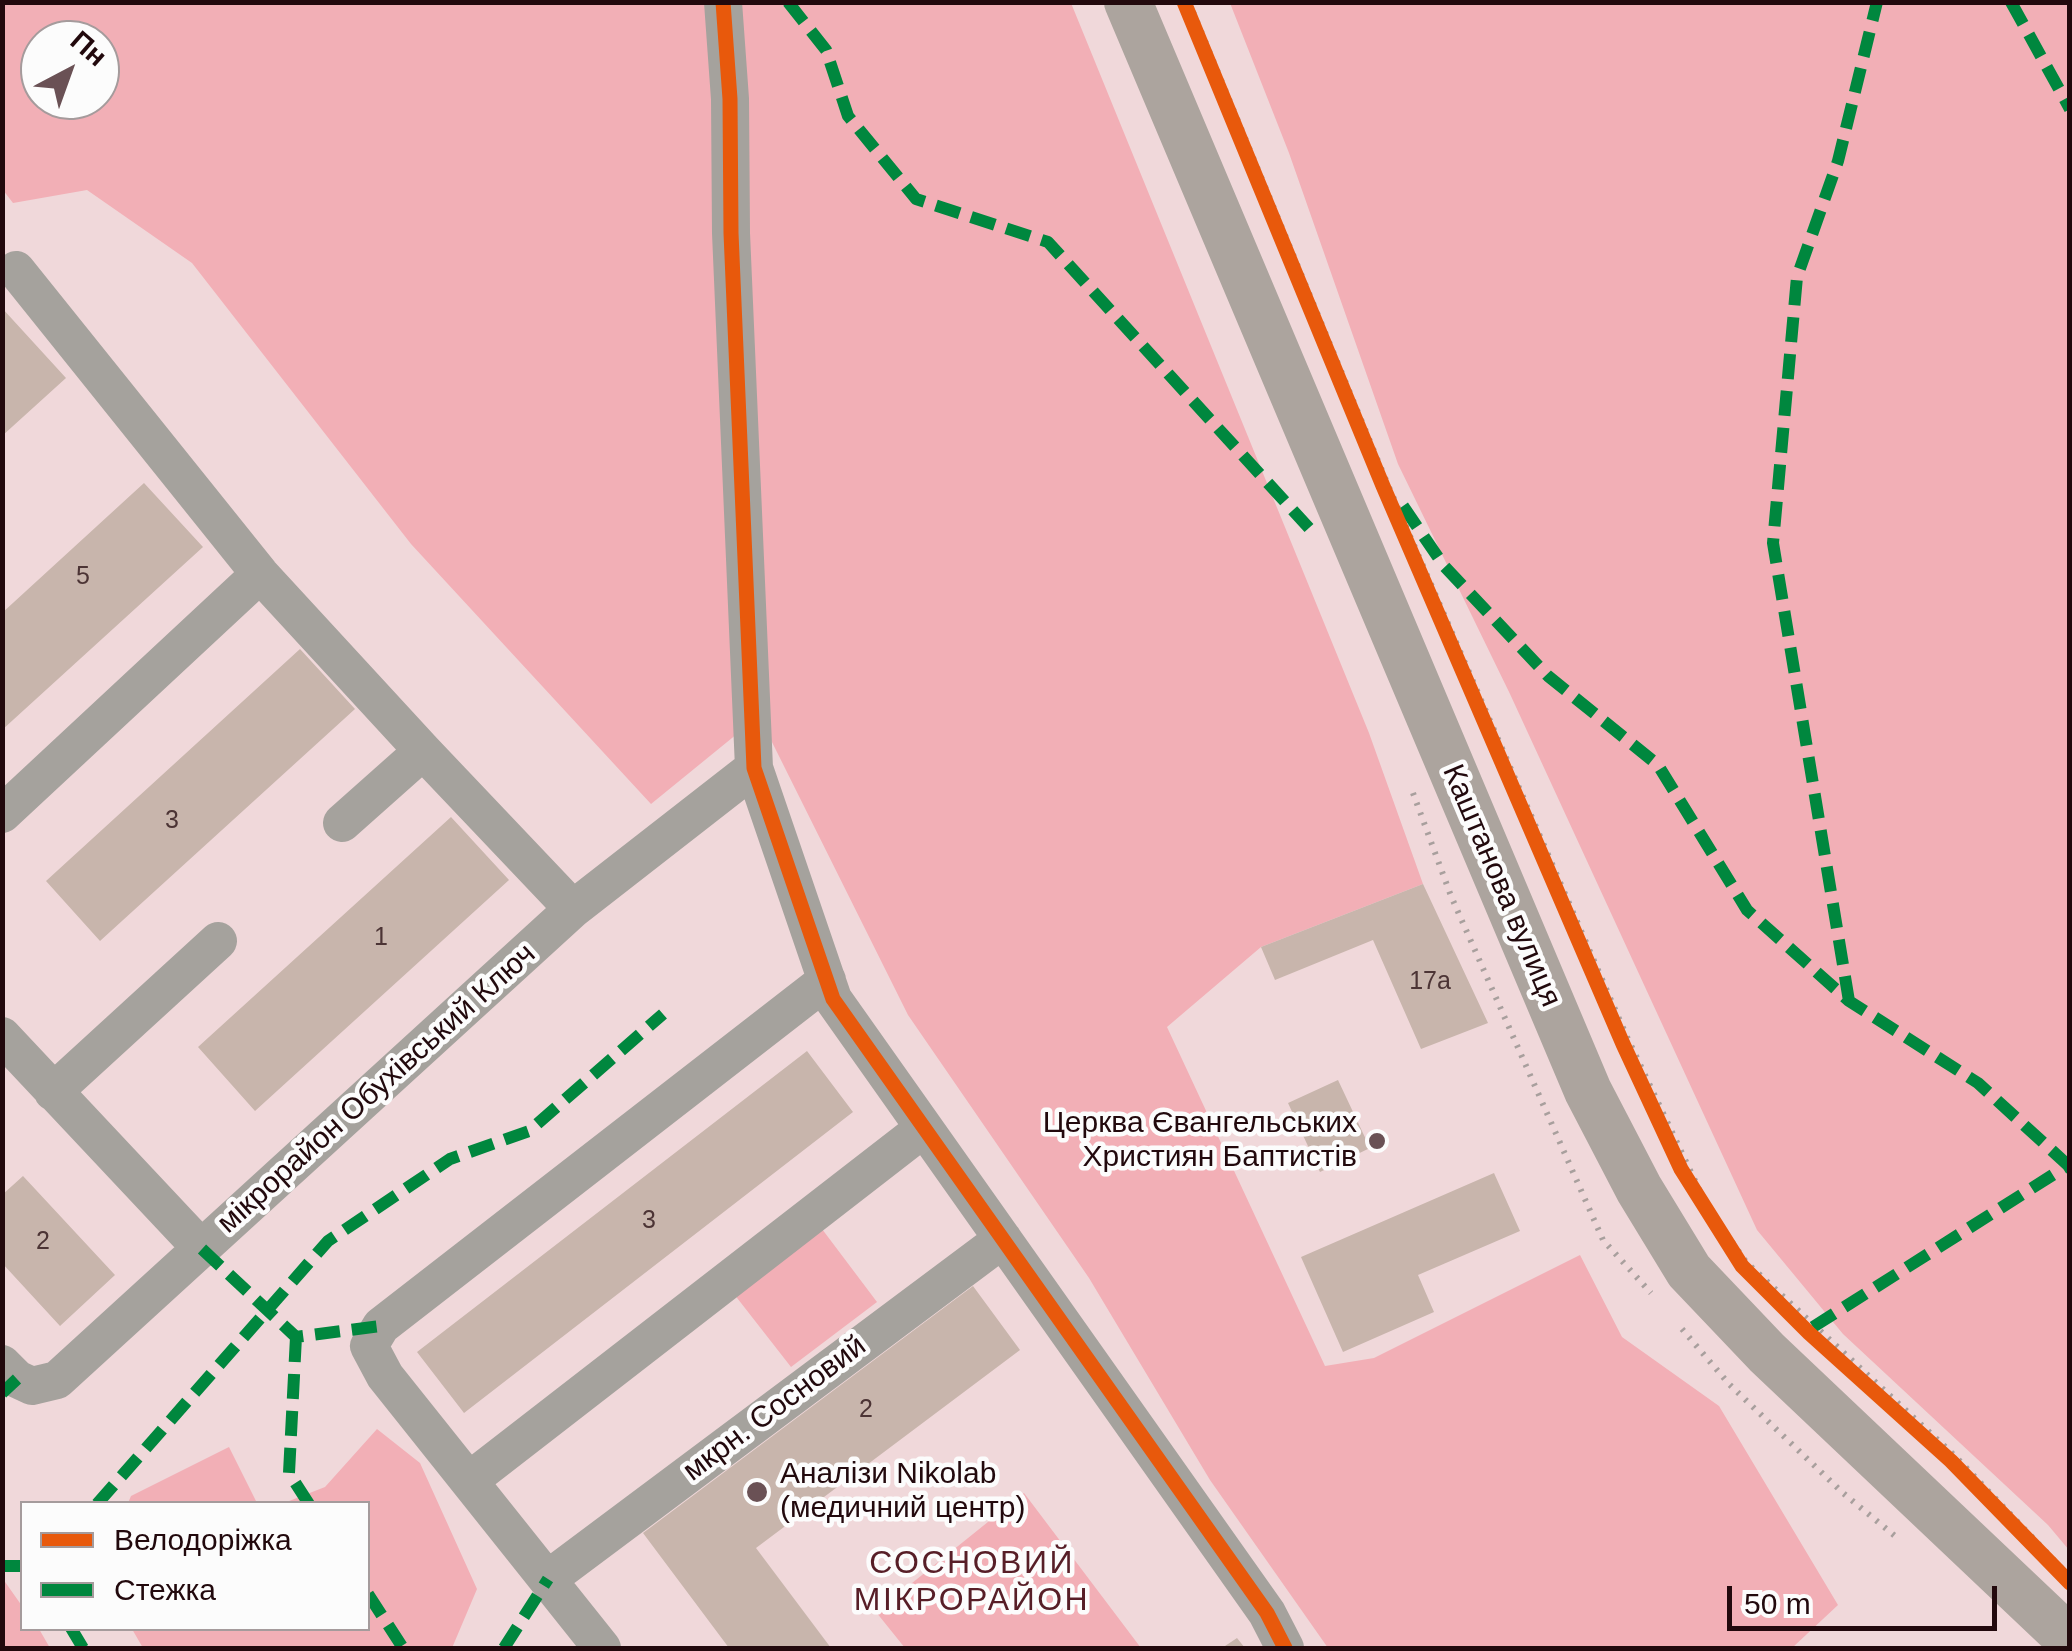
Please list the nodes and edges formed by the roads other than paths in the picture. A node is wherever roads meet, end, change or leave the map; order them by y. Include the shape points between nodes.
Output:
1 (723, 2) edge
2 (1128, 2) edge
3 (16, 270) dead end
4 (260, 574) junction
5 (422, 752) junction
6 (754, 768) junction
7 (2, 814) edge
8 (342, 824) dead end
9 (573, 909) junction
10 (218, 941) dead end
11 (827, 980) junction
12 (2, 1036) edge
13 (53, 1092) junction
14 (924, 1129) junction
15 (1003, 1239) junction
16 (202, 1249) junction
17 (2, 1364) edge
18 (470, 1480) junction
19 (548, 1580) junction
20 (2070, 1640) edge
21 (602, 1648) edge
22 (1285, 1648) edge

1 - 6 street
2 - 20 main road, Каштанова вулиця via 1588,1091 1639,1189 1689,1271
3 - 4 street
4 - 5 street
4 - 7 street
5 - 8 street
5 - 9 street
6 - 9 street, мікрорайон Обухівський Ключ
6 - 11 street
9 - 16 street, мікрорайон Обухівський Ключ
10 - 13 street
11 - 14 street via 833,999
11 - 18 street via 381,1326 369,1346 377,1361
12 - 13 street
13 - 16 street
14 - 15 street
14 - 18 street
15 - 19 street, мкрн. Сосновий
15 - 22 street via 1267,1613
16 - 17 street, мікрорайон Обухівський Ключ via 57,1380 32,1386
18 - 19 street
19 - 21 street

